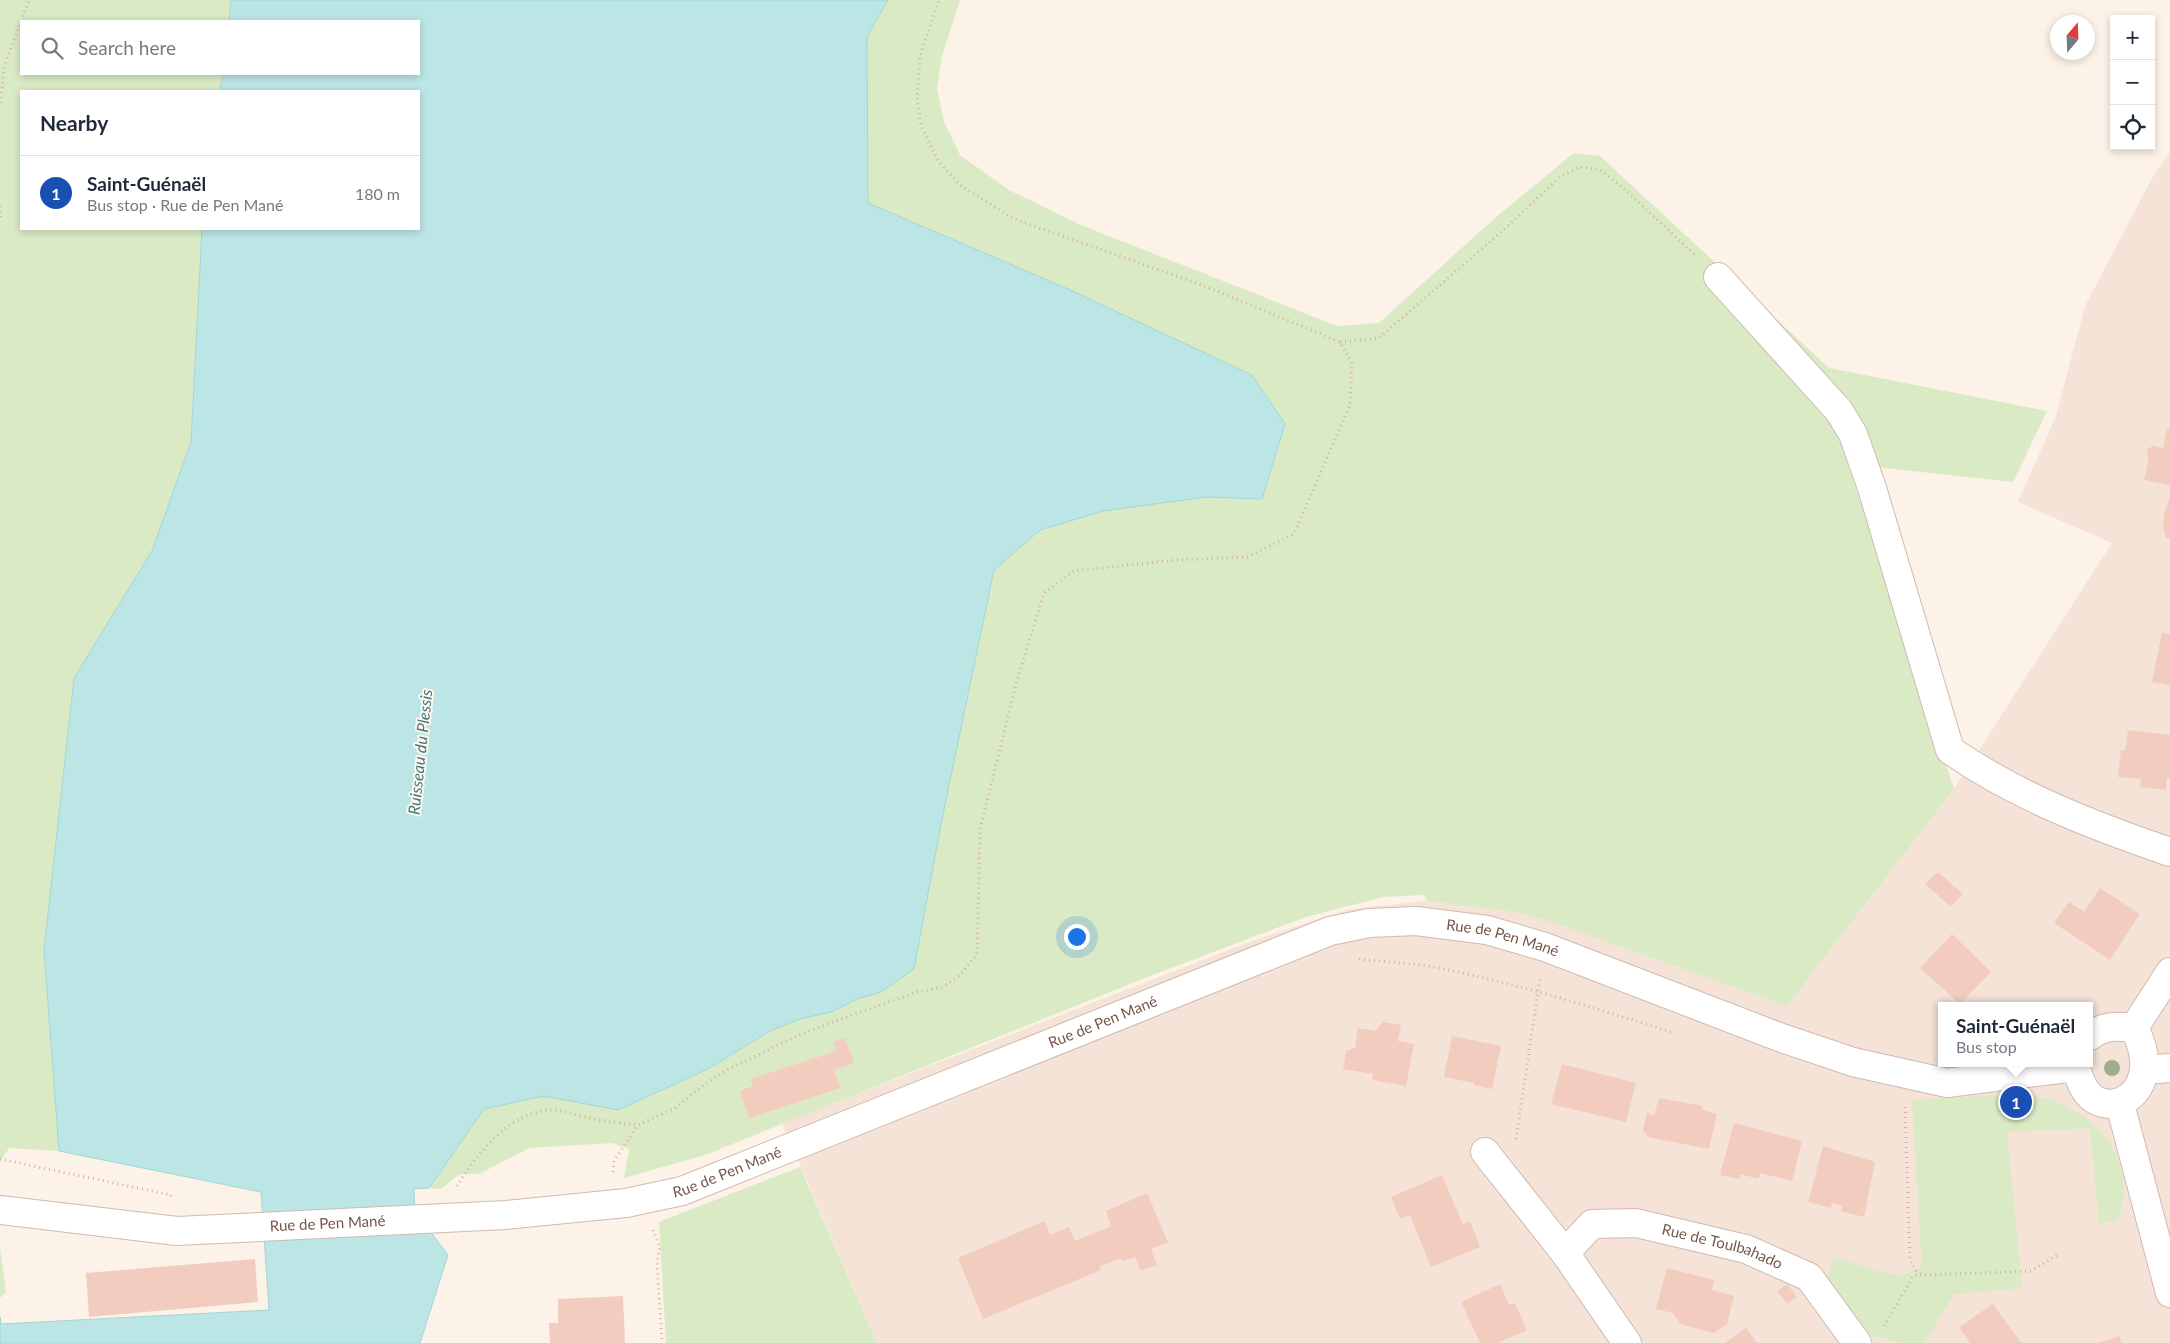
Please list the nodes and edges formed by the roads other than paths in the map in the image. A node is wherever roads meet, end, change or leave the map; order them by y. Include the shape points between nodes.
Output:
1 (1718, 277) road end
2 (2170, 852) edge
3 (2170, 972) edge
4 (2134, 1028) junction
5 (2093, 1033) edge
6 (2062, 1067) edge
7 (2077, 1067) edge
8 (2163, 1069) edge
9 (2120, 1104) junction
10 (1491, 1159) road end
11 (0, 1194) edge
12 (0, 1210) edge
13 (119, 1223) junction
14 (1565, 1253) junction
15 (2170, 1293) edge
16 (1627, 1343) edge
17 (1857, 1343) edge

1 - 2 street via 1839,411 1853,434 1950,750 1984,774 2075,816
3 - 4 street
4 - 5 street via 2111,1026
4 - 8 street via 2147,1042
6 - 13 street, Rue de Pen Mané via 1948,1083 1853,1062 1545,947 1487,930 1416,921 1369,923 1330,931 682,1191 626,1203 460,1218 177,1231
7 - 9 street via 2083,1087 2098,1101
8 - 9 street via 2147,1092 2136,1100
9 - 15 street
10 - 14 street
11 - 13 street, Rue de Pen Mané
12 - 13 street, Rue de Pen Mané
14 - 16 street
14 - 17 street, Rue de Toulbahado via 1592,1224 1636,1223 1746,1249 1809,1278

